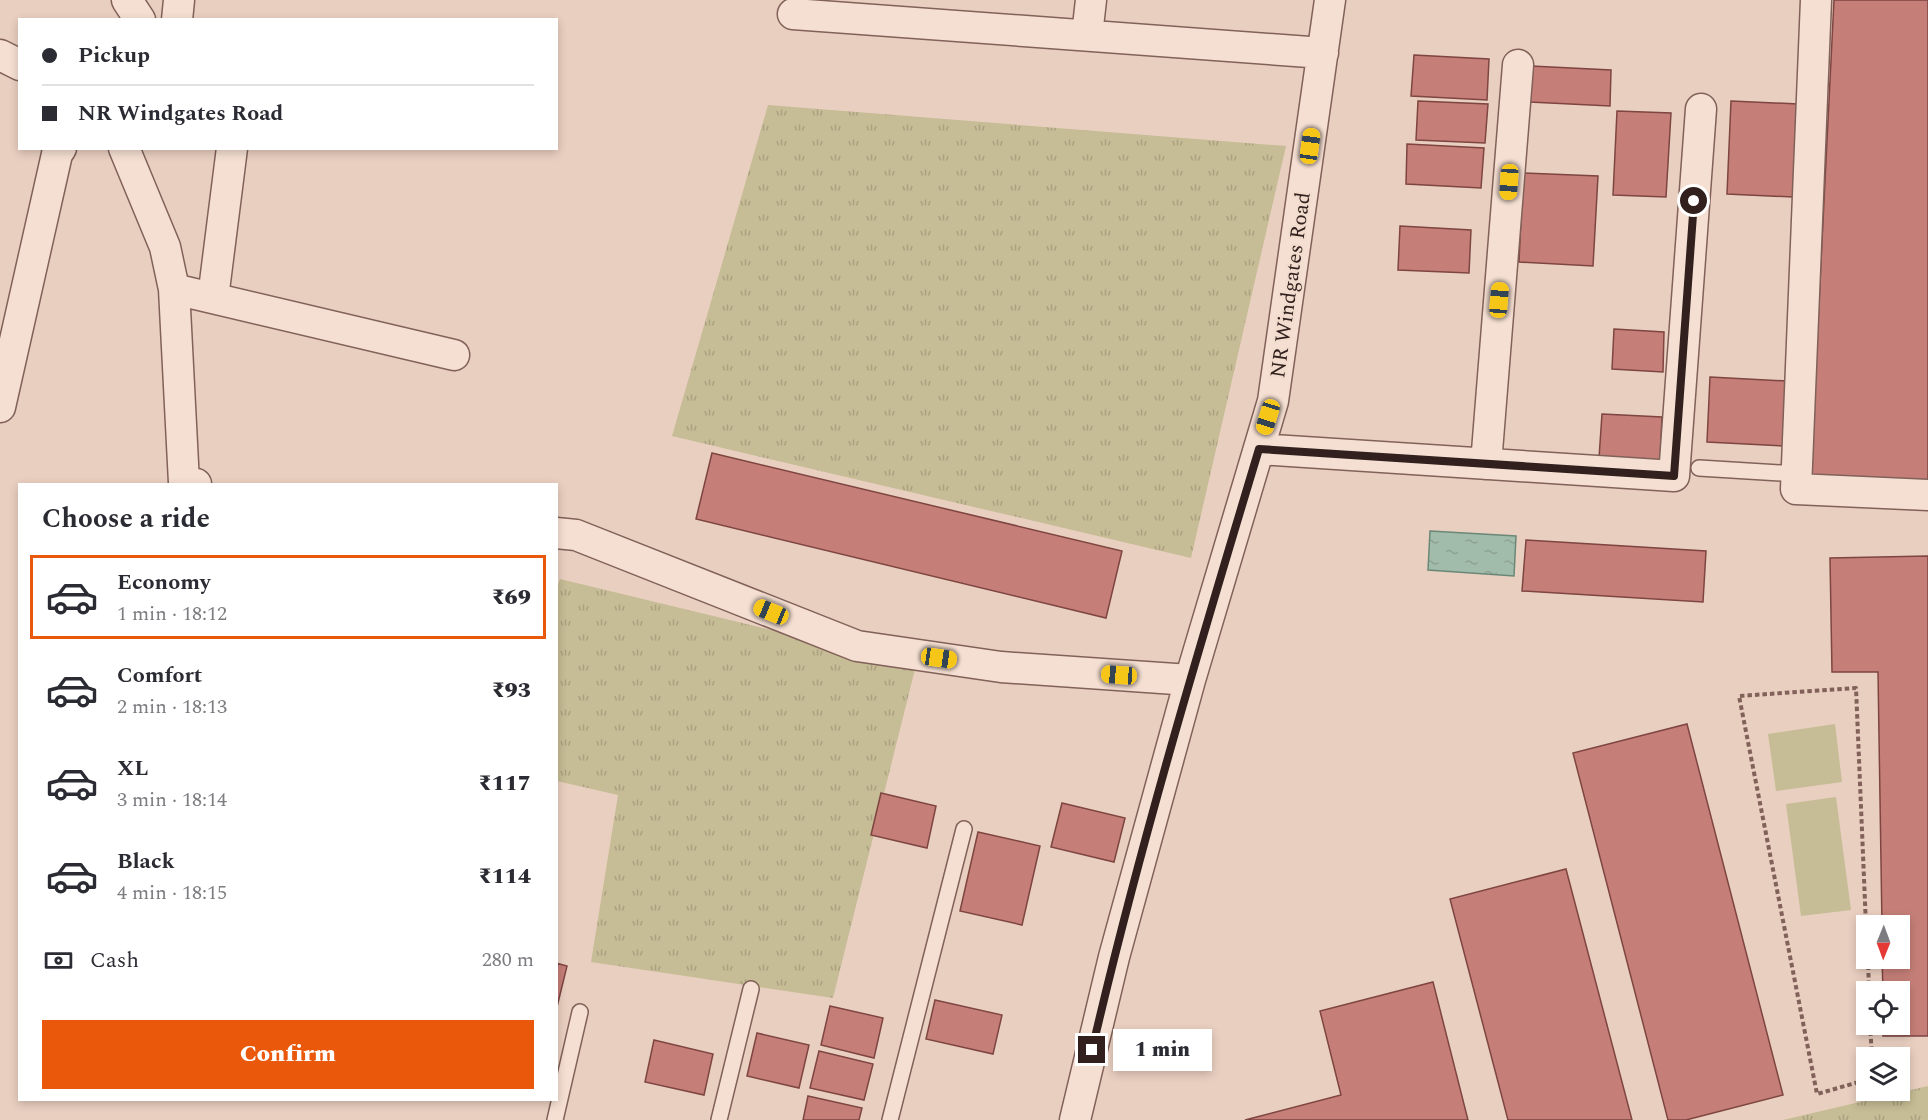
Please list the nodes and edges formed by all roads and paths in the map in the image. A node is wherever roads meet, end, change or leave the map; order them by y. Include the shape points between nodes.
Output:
1 (127, 0) edge
2 (179, 0) edge
3 (1091, 0) edge
4 (1330, 0) edge
5 (1816, 0) edge
6 (925, 12) edge
7 (793, 14) dead end
8 (139, 18) edge
9 (177, 18) edge
10 (1087, 35) junction
11 (1323, 53) junction
12 (0, 55) edge
13 (18, 64) edge
14 (1518, 65) dead end
15 (1701, 109) dead end
16 (60, 150) edge
17 (125, 150) edge
18 (232, 150) edge
19 (174, 289) junction
20 (213, 298) junction
21 (454, 355) dead end
22 (0, 407) edge
23 (1259, 449) junction
24 (1486, 464) junction
25 (1699, 468) dead end
26 (1797, 474) junction
27 (188, 483) edge
28 (1928, 495) edge
29 (558, 533) edge
30 (1190, 680) junction
31 (964, 829) dead end
32 (1866, 915) edge
33 (751, 988) dead end
34 (579, 1012) dead end
35 (1856, 1083) edge
36 (555, 1120) edge
37 (719, 1120) edge
38 (890, 1120) edge
39 (1075, 1120) edge

1 - 8 street
2 - 9 street
3 - 10 street
4 - 11 street, NR Windgates Road
5 - 26 street
6 - 7 street
6 - 10 street
10 - 11 street
11 - 23 street, NR Windgates Road via 1273,401
12 - 13 street
14 - 24 street
15 - 24 street via 1674,476
16 - 22 street
17 - 19 street via 165,247
18 - 20 street
19 - 20 street
19 - 27 street
20 - 21 street
23 - 24 street
23 - 30 street, NR Windgates Road
25 - 26 lane
26 - 28 street via 1796,489
29 - 30 street via 576,536 857,646 1001,667
30 - 39 street, NR Windgates Road via 1114,957
31 - 38 lane
32 - 35 path via 1856,688 1739,696 1818,1094
33 - 37 lane
34 - 36 lane

